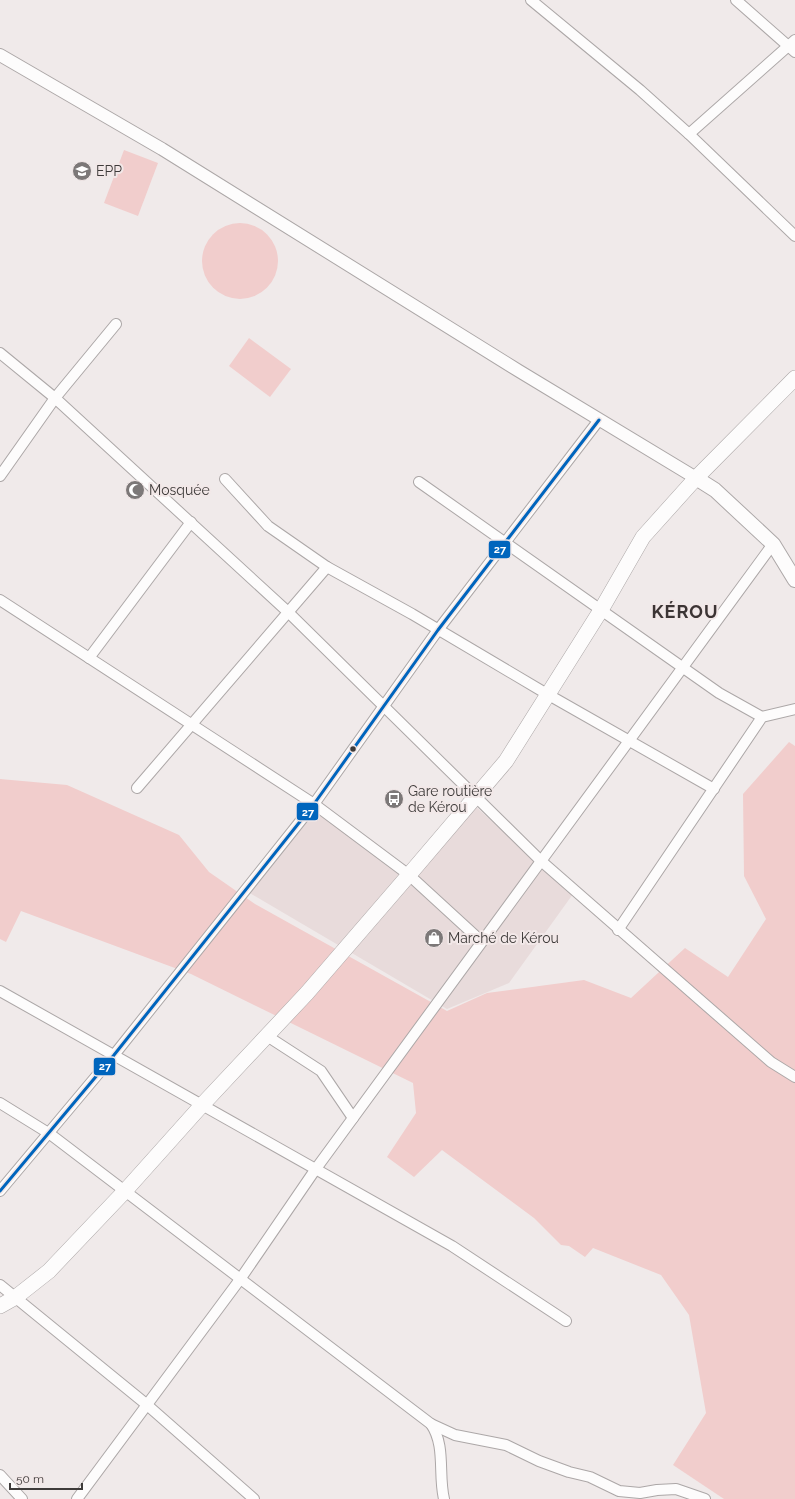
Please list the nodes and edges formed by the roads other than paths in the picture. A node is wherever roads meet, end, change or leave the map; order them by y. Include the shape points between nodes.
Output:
1 (531, 0) edge
2 (736, 0) edge
3 (793, 46) edge
4 (0, 54) edge
5 (690, 134) junction
6 (795, 236) edge
7 (116, 324) dead end
8 (0, 353) edge
9 (795, 378) edge
10 (55, 398) junction
11 (599, 420) junction
12 (0, 476) edge
13 (696, 478) junction
14 (225, 479) dead end
15 (419, 482) dead end
16 (190, 522) junction
17 (505, 542) junction
18 (772, 544) junction
19 (327, 567) junction
20 (795, 580) edge
21 (0, 600) edge
22 (601, 610) junction
23 (288, 612) junction
24 (438, 630) junction
25 (89, 658) junction
26 (682, 666) junction
27 (547, 694) junction
28 (384, 705) junction
29 (795, 709) edge
30 (762, 718) junction
31 (190, 725) junction
32 (628, 740) junction
33 (137, 788) dead end
34 (714, 789) junction
35 (475, 797) junction
36 (314, 804) junction
37 (540, 860) junction
38 (408, 876) junction
39 (618, 930) junction
40 (481, 941) junction
41 (0, 991) edge
42 (267, 1036) junction
43 (114, 1055) junction
44 (795, 1077) edge
45 (0, 1103) edge
46 (202, 1105) junction
47 (353, 1118) junction
48 (50, 1134) junction
49 (315, 1170) junction
50 (0, 1191) edge
51 (125, 1191) junction
52 (241, 1278) junction
53 (0, 1285) edge
54 (16, 1297) junction
55 (0, 1306) edge
56 (566, 1321) dead end
57 (146, 1404) junction
58 (431, 1424) junction
59 (0, 1475) edge
60 (640, 1496) edge
61 (22, 1499) edge
62 (77, 1499) edge
63 (254, 1499) edge
64 (444, 1499) edge
65 (705, 1499) edge

1 - 5 street
2 - 3 street
3 - 5 street
4 - 11 street via 162,149
5 - 6 street
7 - 10 street
8 - 10 street
9 - 13 main road
10 - 12 street
10 - 16 street
11 - 13 street
11 - 17 street
13 - 18 main road via 715,490
13 - 22 main road via 643,538
14 - 19 street via 268,526
15 - 17 street
16 - 23 street
16 - 25 street
17 - 22 street
17 - 24 street
18 - 20 main road
18 - 26 street
19 - 23 street
19 - 24 street
21 - 25 street
22 - 26 street
22 - 27 main road
23 - 28 street
23 - 31 street
24 - 27 street
24 - 28 street
25 - 31 street
26 - 30 street via 719,693
26 - 32 street
27 - 32 street
27 - 35 main road via 506,761
28 - 35 street
28 - 36 street
29 - 30 street
30 - 34 street
31 - 33 street
31 - 36 street
32 - 34 street
32 - 37 street
34 - 39 street
35 - 37 street
35 - 38 main road
36 - 38 street
36 - 43 street
37 - 39 street
37 - 40 street
38 - 40 street
38 - 42 main road
39 - 44 street via 771,1062
40 - 47 street
41 - 43 street
42 - 46 main road
42 - 47 street via 321,1071
43 - 46 street
43 - 48 street
45 - 48 street
46 - 49 street
46 - 51 main road
47 - 49 street
48 - 50 street
48 - 51 street
49 - 52 street
49 - 56 street via 452,1246
51 - 52 street
51 - 54 main road via 49,1271
52 - 57 street
52 - 58 street
53 - 54 street
54 - 55 main road
54 - 57 street
57 - 62 street
57 - 63 street
58 - 60 street via 455,1434 506,1445 539,1462 590,1477 619,1491
58 - 64 street via 438,1434 440,1445 441,1487
59 - 61 street
60 - 65 street via 657,1490 676,1489

